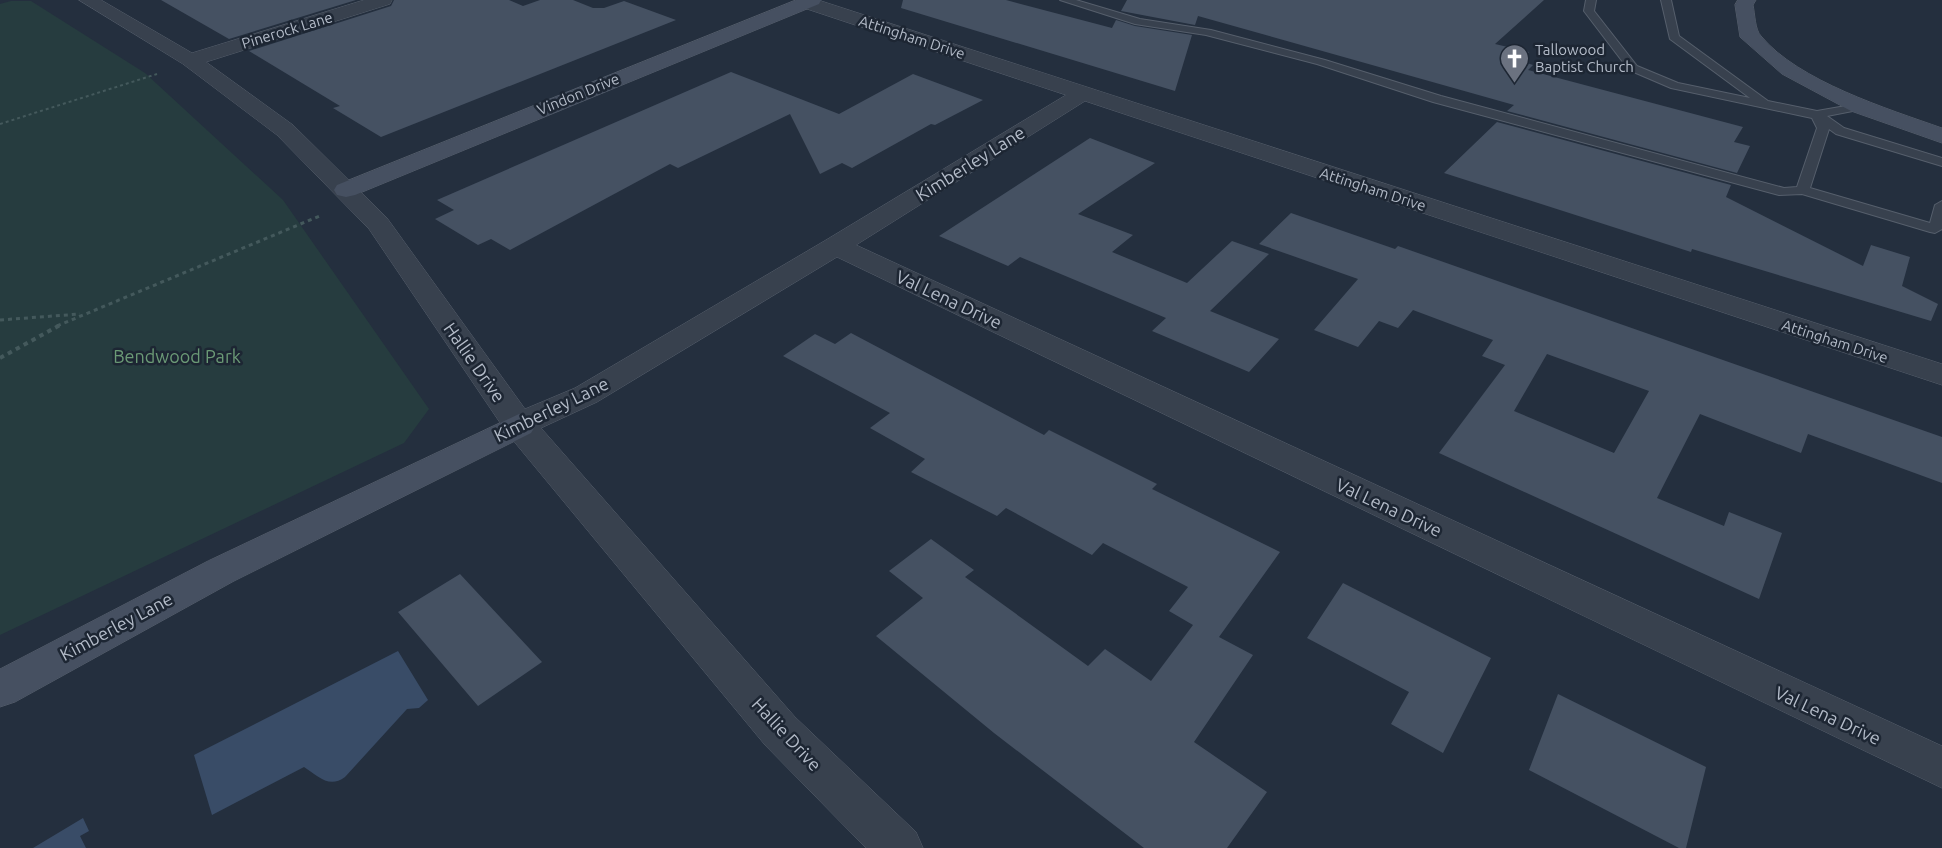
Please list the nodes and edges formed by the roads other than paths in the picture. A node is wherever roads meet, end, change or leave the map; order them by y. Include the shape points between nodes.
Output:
1 (88, 0) edge
2 (383, 0) edge
3 (1065, 0) edge
4 (1591, 0) edge
5 (1666, 0) edge
6 (1747, 0) edge
7 (808, 1) edge
8 (192, 61) junction
9 (1082, 94) junction
10 (1766, 104) junction
11 (1859, 106) junction
12 (1817, 115) junction
13 (1942, 136) edge
14 (1942, 162) edge
15 (1803, 190) junction
16 (351, 196) junction
17 (1942, 204) edge
18 (836, 246) junction
19 (1942, 375) edge
20 (519, 425) junction
21 (0, 689) edge
22 (1942, 768) edge
23 (899, 848) edge

1 - 8 street, Hallie Drive
2 - 8 street, Pinerock Lane
3 - 15 lane via 1139,22 1207,32 1298,56 1437,99 1784,192
4 - 10 lane via 1589,11 1633,68 1675,86
5 - 10 lane via 1674,37
6 - 11 street via 1744,5 1750,37 1789,70
7 - 9 street, Attingham Drive
7 - 16 street, Vindon Drive
8 - 16 street, Hallie Drive via 285,129
9 - 18 street, Kimberley Lane
9 - 19 street, Attingham Drive
10 - 12 lane
11 - 12 lane
11 - 13 street
12 - 14 lane via 1840,131
12 - 15 lane via 1823,128
15 - 17 lane via 1935,229
16 - 20 street, Hallie Drive via 378,224
18 - 20 street, Kimberley Lane via 586,395
18 - 22 street, Val Lena Drive
20 - 21 street, Kimberley Lane via 220,571
20 - 23 street, Hallie Drive via 780,731

